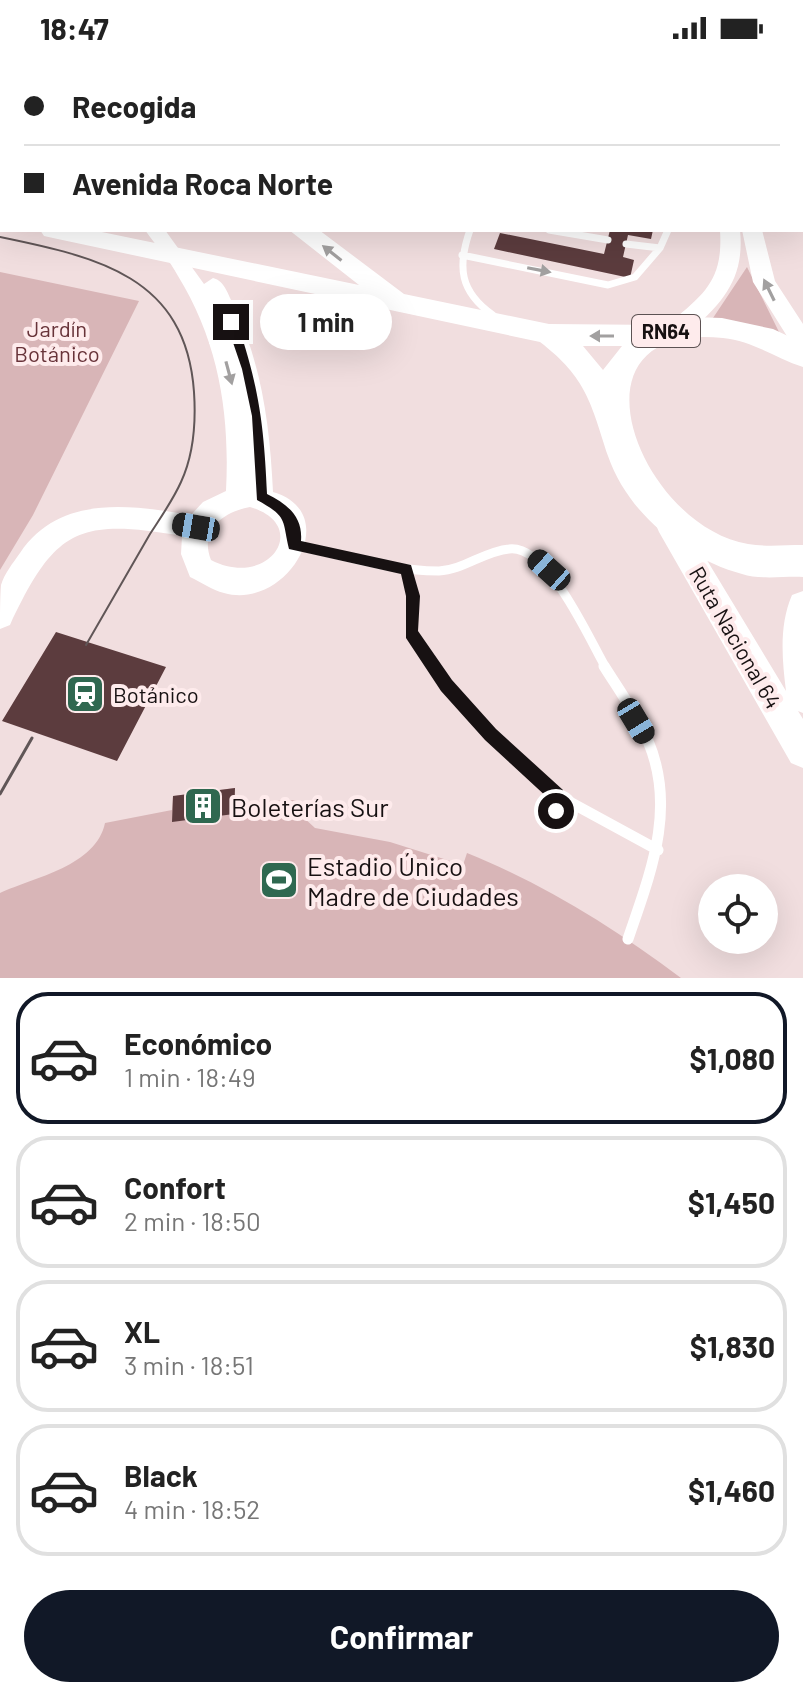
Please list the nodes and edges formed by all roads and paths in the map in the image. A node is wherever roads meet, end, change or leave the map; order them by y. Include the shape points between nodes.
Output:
1 (81, 232) edge
2 (305, 232) edge
3 (469, 232) edge
4 (561, 232) edge
5 (667, 232) edge
6 (730, 232) edge
7 (752, 232) edge
8 (164, 238) edge
9 (608, 240) dead end
10 (626, 244) dead end
11 (660, 248) junction
12 (462, 255) junction
13 (409, 306) junction
14 (511, 327) junction
15 (667, 330) junction
16 (549, 334) junction
17 (803, 343) edge
18 (803, 356) edge
19 (614, 419) junction
20 (250, 497) junction
21 (669, 523) junction
22 (196, 527) junction
23 (294, 545) junction
24 (803, 561) edge
25 (406, 569) junction
26 (803, 605) edge
27 (0, 616) edge
28 (803, 697) edge
29 (803, 751) edge
30 (557, 795) junction
31 (556, 811) dead end
32 (658, 850) junction
33 (628, 939) dead end

1 - 8 highway
13 -> 2 highway
3 - 12 lane
4 - 9 lane
5 - 11 lane
6 - 15 main road, RN64 via 732,265 727,279
17 -> 7 main road via 764,282
8 - 13 highway via 273,277
8 - 20 main road via 224,353
10 - 11 lane
12 -> 11 lane via 608,285 635,277
12 - 14 lane via 466,293
13 - 14 highway
14 - 16 highway
15 -> 16 highway via 600,337
15 - 18 highway, RN64 via 746,330
15 - 19 highway, RN64 via 636,345 616,370
16 - 19 highway via 595,379
19 - 21 highway, RN64 via 630,469
20 - 22 main road via 213,508
20 - 23 main road via 285,509 295,532
21 - 24 highway, RN64 via 708,547 741,559
21 - 29 main road, Ruta Nacional 64 / RN64
22 - 23 main road via 192,542 200,568 227,584 261,580 276,571
22 - 27 main road via 113,514 73,520 33,555
23 - 25 lane
25 - 30 lane via 413,596 411,633 490,735
25 - 32 lane via 443,571 511,548 531,554 549,570 648,741 659,778
26 - 28 main road, Ruta Nacional 64 via 797,650
30 - 31 lane
30 - 32 lane
32 - 33 lane

